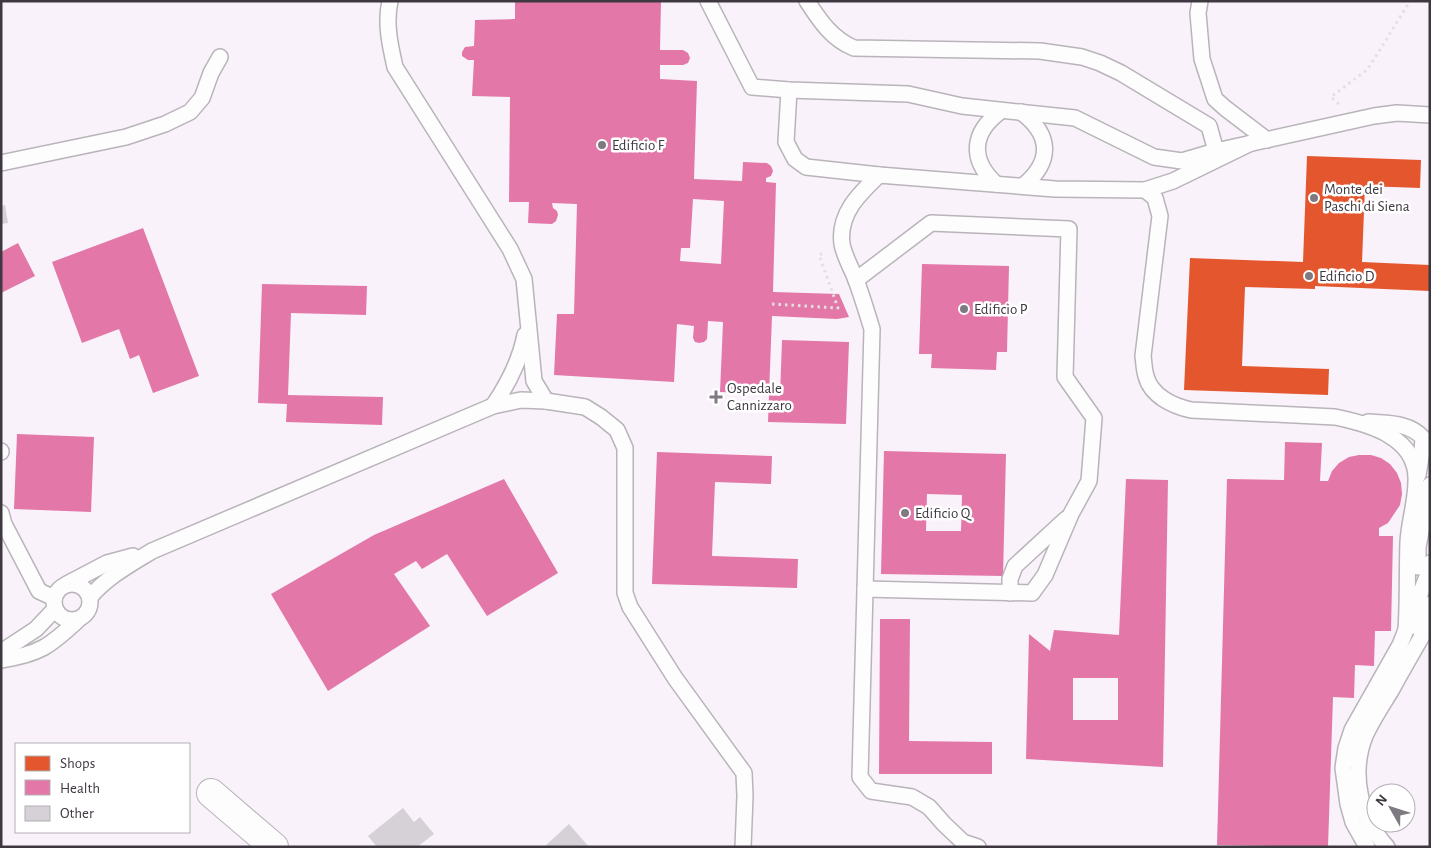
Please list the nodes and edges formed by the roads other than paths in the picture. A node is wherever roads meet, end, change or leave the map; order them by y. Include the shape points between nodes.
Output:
1 (390, 1) edge
2 (708, 1) edge
3 (807, 1) edge
4 (1200, 1) edge
5 (220, 57) dead end
6 (789, 90) junction
7 (1225, 108) junction
8 (1002, 111) junction
9 (1021, 112) junction
10 (1430, 115) edge
11 (1209, 126) junction
12 (1268, 140) junction
13 (1251, 143) junction
14 (1216, 151) junction
15 (1154, 157) junction
16 (1, 163) edge
17 (879, 175) junction
18 (996, 184) junction
19 (1023, 186) junction
20 (1152, 188) junction
21 (856, 280) junction
22 (528, 320) junction
23 (546, 401) junction
24 (493, 406) junction
25 (1423, 482) edge
26 (1, 513) edge
27 (1071, 514) junction
28 (152, 551) junction
29 (1430, 563) edge
30 (67, 584) junction
31 (865, 589) junction
32 (1010, 593) junction
33 (90, 597) junction
34 (54, 603) junction
35 (1423, 603) edge
36 (78, 620) junction
37 (1430, 622) edge
38 (1406, 630) junction
39 (1, 652) edge
40 (1412, 653) junction
41 (1, 660) edge
42 (210, 793) dead end
43 (274, 847) edge
44 (743, 847) edge
45 (978, 847) edge
46 (1367, 847) edge
47 (1387, 847) edge

1 - 22 lane via 389,43 396,67 510,249 524,279
2 - 6 lane via 752,87
3 - 11 lane via 830,33 842,44 854,48 1040,52 1082,57 1121,73
4 - 7 lane via 1202,59 1215,98
5 - 16 lane via 202,98 190,112 126,138
6 - 8 lane via 908,94
6 - 17 lane via 786,142 795,159 806,167
7 - 11 lane
7 - 12 lane
8 - 9 lane
8 - 18 lane via 989,120 977,146 978,161
9 - 15 lane via 1075,118
9 - 19 lane via 1042,134 1045,148 1035,176
10 - 12 lane via 1397,113 1374,116
11 - 14 lane
12 - 13 lane
13 - 14 lane
13 - 20 lane
14 - 15 lane via 1182,161
15 - 20 lane via 1162,163 1165,178
17 - 18 lane
17 - 21 lane via 853,202 842,229 842,246
18 - 19 lane
19 - 20 lane via 1054,189
20 - 25 lane via 1160,216 1143,356 1146,378 1156,393 1173,406 1191,410 1335,417 1403,425 1423,438
21 - 27 lane via 930,223 1069,229 1065,377 1094,418 1090,481
21 - 31 lane via 872,329
22 - 23 lane via 531,368 534,381
22 - 24 lane via 522,352
23 - 24 lane via 521,400
23 - 44 lane via 585,407 602,417 617,430 625,448 625,594 675,678 744,773
24 - 28 lane
25 - 35 lane via 1418,546
25 - 38 lane via 1408,541
26 - 34 lane via 39,591
27 - 32 lane via 1015,566 1010,579
27 - 32 lane via 1045,575 1032,593
28 - 30 lane via 106,563
28 - 33 lane via 119,570
29 - 35 lane
30 - 33 lane via 77,584 86,589
30 - 34 lane via 58,589
31 - 32 lane
31 - 45 lane via 860,777 871,791 912,797 929,807 963,842
33 - 36 lane via 86,614
34 - 36 lane via 60,617
34 - 39 lane via 36,629
35 - 38 lane
35 - 40 lane
36 - 41 lane via 43,649
37 - 40 lane
38 - 46 lane via 1352,730 1346,748 1343,768 1348,804 1353,822
40 - 47 lane via 1365,735 1358,768 1366,816
42 - 43 street

